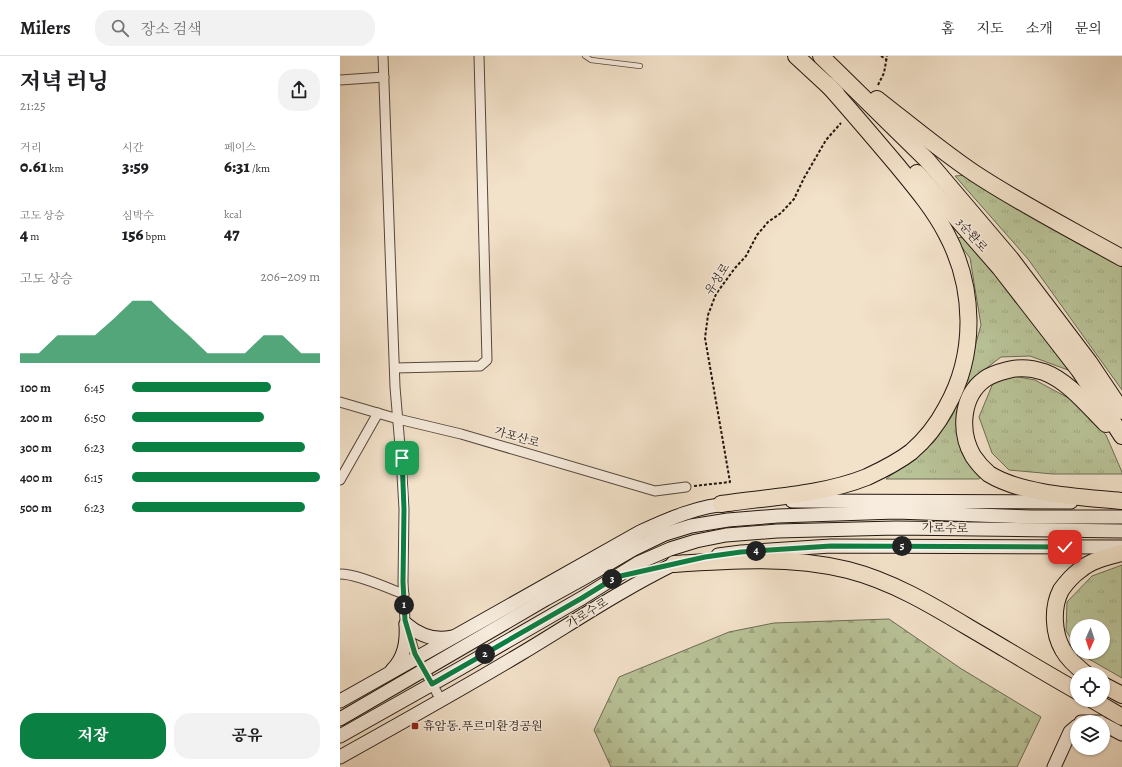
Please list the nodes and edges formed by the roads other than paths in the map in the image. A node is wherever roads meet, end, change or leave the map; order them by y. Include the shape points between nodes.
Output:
1 (384, 56) edge
2 (479, 56) edge
3 (585, 56) edge
4 (796, 56) edge
5 (822, 56) edge
6 (640, 66) dead end
7 (384, 77) junction
8 (340, 80) edge
9 (828, 85) junction
10 (1122, 258) edge
11 (395, 368) junction
12 (340, 402) edge
13 (1122, 411) edge
14 (378, 413) junction
15 (398, 419) junction
16 (1122, 436) edge
17 (1122, 443) edge
18 (340, 479) edge
19 (686, 487) road end
20 (1122, 502) edge
21 (721, 504) junction
22 (1122, 517) edge
23 (1122, 531) edge
24 (1122, 547) edge
25 (1122, 553) edge
26 (674, 564) junction
27 (340, 574) edge
28 (616, 577) junction
29 (404, 594) junction
30 (546, 598) junction
31 (587, 612) junction
32 (406, 624) junction
33 (456, 637) junction
34 (417, 658) junction
35 (1079, 667) edge
36 (424, 670) junction
37 (389, 674) junction
38 (432, 684) junction
39 (1070, 687) edge
40 (1110, 690) edge
41 (1122, 695) edge
42 (441, 700) junction
43 (340, 701) edge
44 (1104, 707) edge
45 (1122, 717) edge
46 (340, 718) edge
47 (1110, 728) edge
48 (1122, 734) edge
49 (340, 736) edge
50 (1070, 737) edge
51 (340, 757) edge
52 (1054, 767) edge

1 - 7 street
2 - 11 street via 487,360 480,366
3 - 6 lane via 591,60
4 - 9 highway, 3순환로
5 - 10 highway via 973,172 1015,199
5 - 13 highway, 3순환로 via 932,166 1011,259 1090,362
7 - 8 street
7 - 11 street
9 - 16 highway, 3순환로 via 914,170 1000,268 1079,370
9 - 21 highway via 926,200 954,249 962,272 969,312 968,346 964,366 941,418 911,451 888,466 845,485
11 - 15 street
12 - 14 street, 가포산로
14 - 15 street, 가포산로
14 - 18 street
15 - 19 street, 가포산로 via 461,434 655,491
15 - 29 street via 404,509
17 - 20 highway via 1073,392 1053,376 1033,369 1011,369 985,379 972,394 964,416 964,429 970,451 982,468 995,477 1030,490
20 - 21 main road, 가로수로 via 808,500
21 - 33 main road, 가로수로 via 690,512 640,532
22 - 30 main road, 가로수로 via 1031,517 896,512 728,520 691,526 665,534
23 - 28 main road, 가로수로 via 896,528 726,535 670,549 638,563
24 - 26 main road, 가로수로 via 831,546 741,552
25 - 35 highway via 1097,560 1079,570 1061,591 1056,610 1056,627 1062,648
26 - 28 main road
26 - 31 main road, 가로수로
26 - 39 highway via 763,560 848,570 917,597
27 - 29 street via 373,582
28 - 31 main road
28 - 38 main road, 가로수로
29 - 32 street
30 - 33 main road, 가로수로
30 - 36 main road, 가로수로
31 - 42 main road, 가로수로
32 - 33 main road via 431,637
32 - 34 street
32 - 37 main road via 404,650
33 - 34 main road, 가로수로
34 - 36 street
34 - 37 main road, 가로수로
36 - 38 street
36 - 46 main road, 가로수로
37 - 43 main road, 가로수로
38 - 42 street
38 - 49 main road, 가로수로
40 - 41 highway
42 - 51 main road, 가로수로
44 - 45 highway
47 - 48 main road
50 - 52 main road

